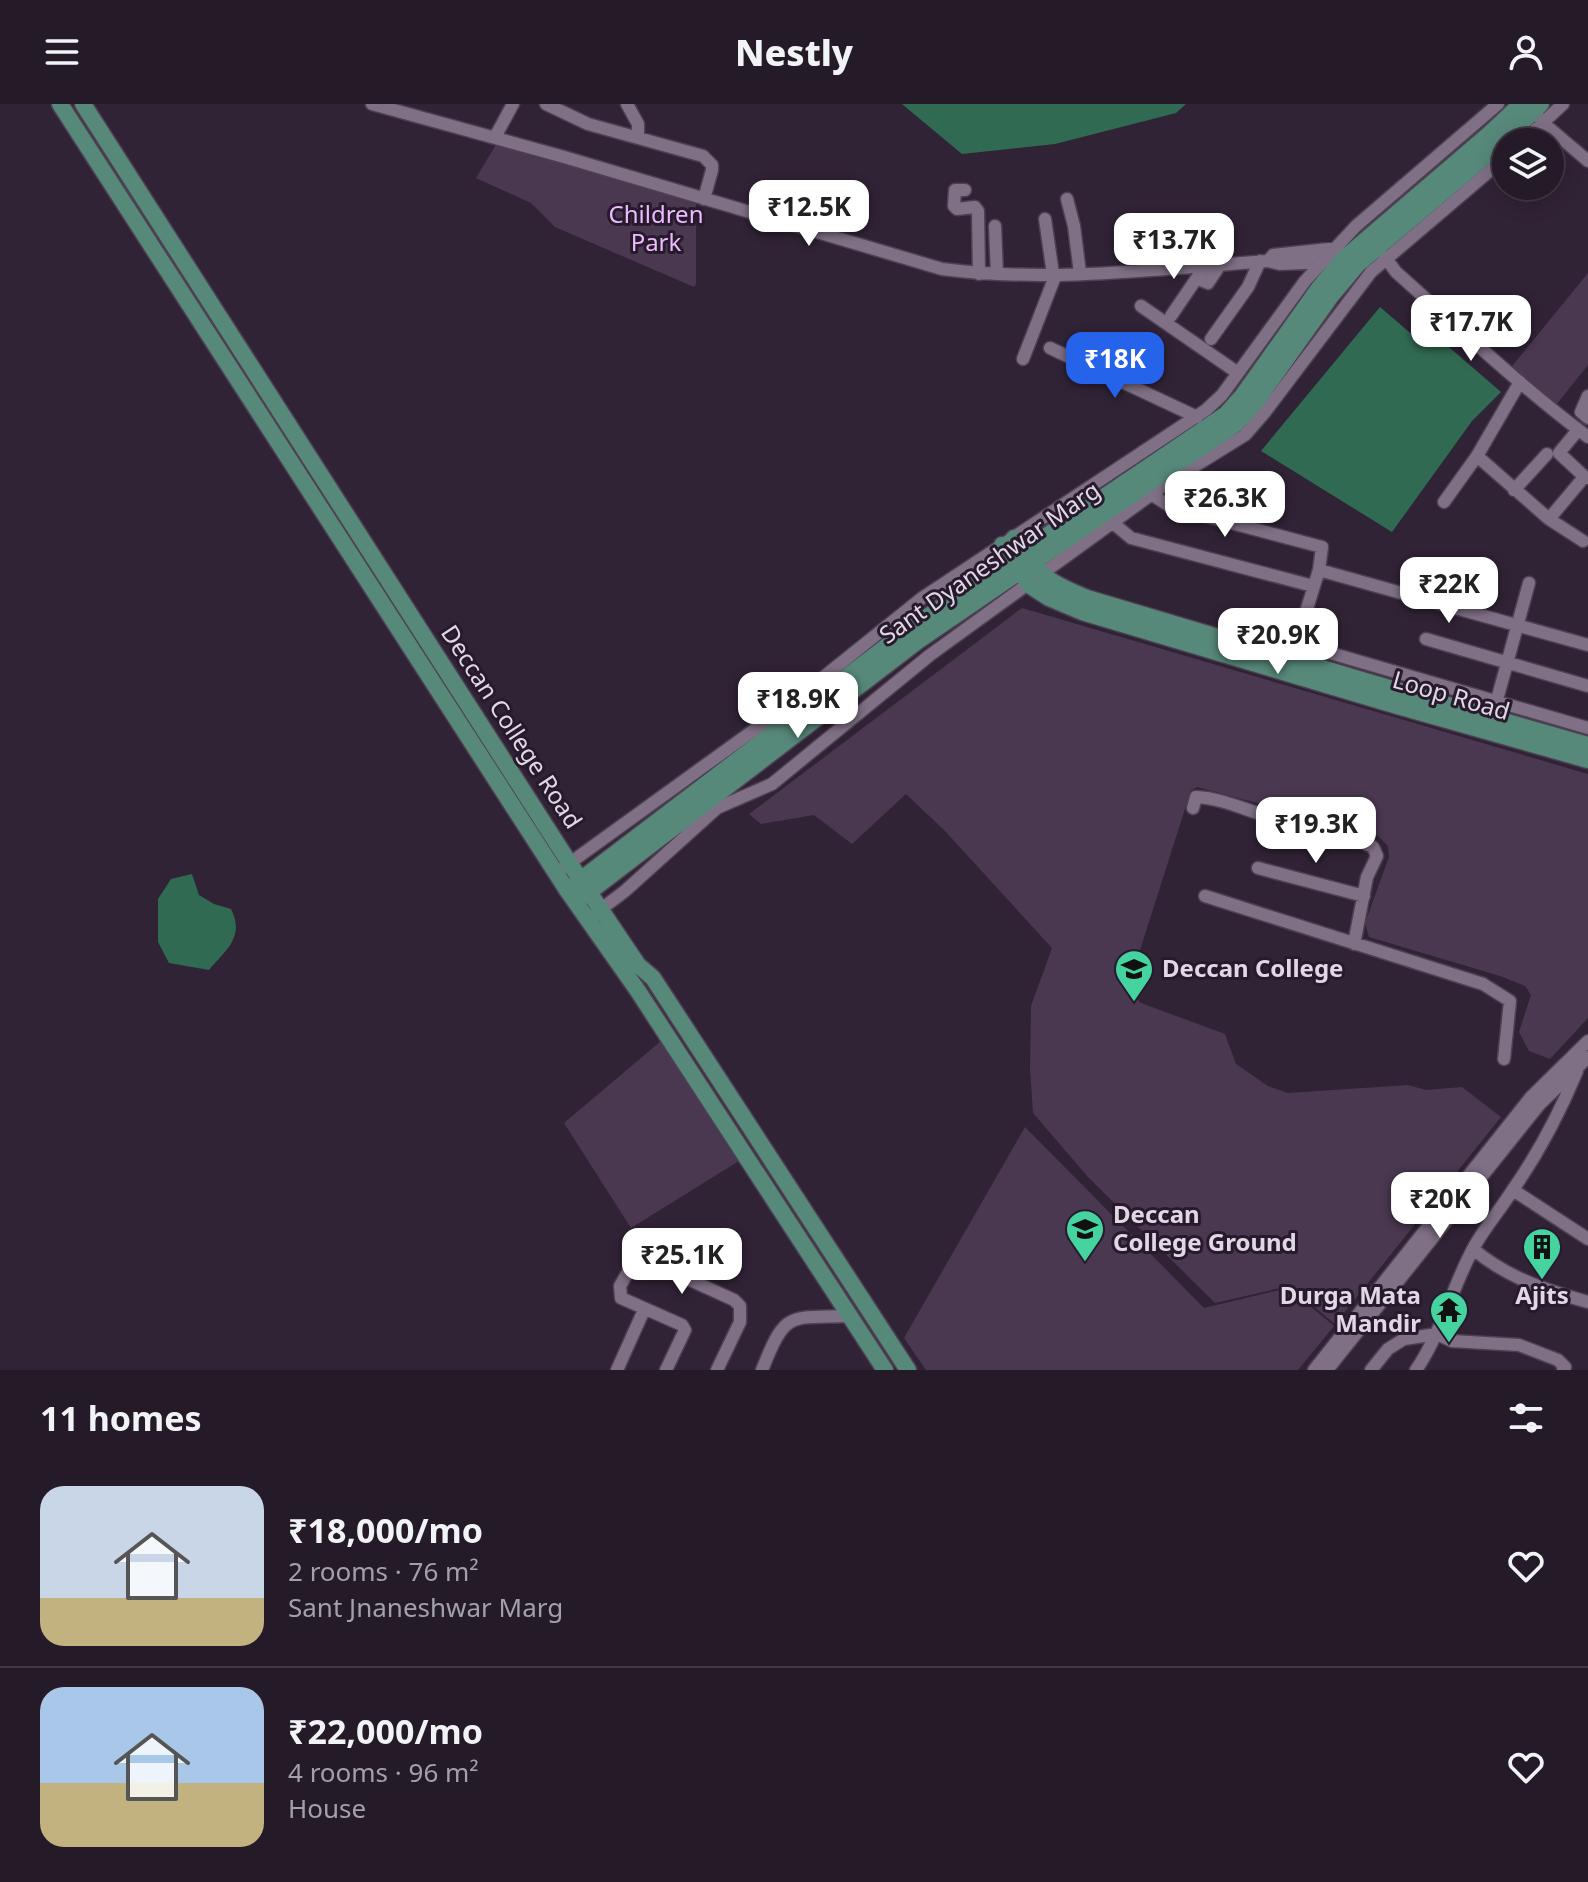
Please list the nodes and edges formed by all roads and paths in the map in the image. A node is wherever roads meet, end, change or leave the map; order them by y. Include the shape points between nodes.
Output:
1 (60, 104) edge
2 (83, 104) edge
3 (372, 104) edge
4 (546, 104) edge
5 (627, 104) edge
6 (1498, 104) edge
7 (1563, 104) edge
8 (508, 105) edge
9 (1535, 110) edge
10 (495, 137) junction
11 (638, 137) junction
12 (1588, 161) edge
13 (1492, 168) edge
14 (965, 184) dead end
15 (704, 199) junction
16 (1067, 199) dead end
17 (1045, 219) dead end
18 (995, 226) dead end
19 (1339, 254) junction
20 (1370, 260) junction
21 (1269, 262) junction
22 (1322, 262) junction
23 (1220, 265) junction
24 (1205, 266) junction
25 (1080, 273) junction
26 (979, 274) junction
27 (997, 274) junction
28 (1055, 274) junction
29 (1198, 279) junction
30 (1305, 281) junction
31 (1141, 306) dead end
32 (1171, 316) dead end
33 (1211, 339) dead end
34 (1050, 348) dead end
35 (1023, 359) dead end
36 (1238, 373) junction
37 (1520, 382) junction
38 (1588, 396) edge
39 (1197, 417) junction
40 (1588, 418) edge
41 (1583, 434) edge
42 (1547, 454) dead end
43 (1477, 456) junction
44 (1583, 480) edge
45 (1514, 490) junction
46 (1151, 494) junction
47 (1444, 502) dead end
48 (1549, 519) junction
49 (1113, 523) junction
50 (1583, 541) dead end
51 (1022, 561) junction
52 (1319, 570) junction
53 (1529, 583) dead end
54 (1313, 586) junction
55 (1518, 625) junction
56 (1426, 639) dead end
57 (1588, 645) edge
58 (1291, 658) junction
59 (1507, 662) junction
60 (1588, 686) edge
61 (1495, 710) junction
62 (1588, 728) edge
63 (1588, 745) edge
64 (1588, 760) edge
65 (732, 793) junction
66 (1193, 808) dead end
67 (563, 868) junction
68 (1258, 868) dead end
69 (586, 885) junction
70 (571, 895) junction
71 (1205, 896) dead end
72 (1364, 896) junction
73 (595, 914) junction
74 (1354, 944) junction
75 (1588, 1041) edge
76 (1504, 1059) dead end
77 (1584, 1062) edge
78 (1513, 1190) junction
79 (1588, 1239) edge
80 (1473, 1249) junction
81 (1588, 1302) edge
82 (644, 1310) junction
83 (850, 1316) junction
84 (1437, 1334) junction
85 (881, 1368) edge
86 (617, 1370) edge
87 (666, 1370) edge
88 (717, 1370) edge
89 (762, 1370) edge
90 (908, 1370) edge
91 (1314, 1370) edge
92 (1327, 1370) edge
93 (1371, 1370) edge
94 (1416, 1370) edge
95 (1563, 1370) edge

1 - 67 main road, Deccan College Road
2 - 67 main road, Deccan College Road
3 - 10 street
4 - 11 street via 578,121
5 - 11 street via 638,124
6 - 19 street via 1356,226
7 - 9 street
8 - 10 street
9 - 12 street
9 - 20 main road, Sant Dyaneshwar Marg via 1489,134
10 - 15 street
11 - 15 street via 709,160 712,170
13 - 20 street
14 - 26 street via 955,190 954,206 978,211
15 - 26 street via 942,269
16 - 25 street
17 - 28 street
18 - 27 street
19 - 20 main road, Sant Dyaneshwar Marg
19 - 21 street via 1273,255
19 - 22 street
19 - 51 main road, Sant Dyaneshwar Marg via 1226,414
20 - 37 street via 1396,272
20 - 46 street via 1254,425
20 - 51 main road, Sant Dyaneshwar Marg via 1331,296 1236,424
21 - 22 street
21 - 23 street
21 - 30 street
21 - 33 street
22 - 30 street
23 - 24 street
23 - 29 street via 1208,283
24 - 25 street
24 - 29 street
25 - 28 street
26 - 27 street
27 - 28 street
28 - 35 street
29 - 32 street
30 - 36 street
31 - 36 street
34 - 39 street
36 - 39 street
37 - 41 street
37 - 43 street
38 - 40 street via 1581,412
39 - 51 street
41 - 44 street via 1559,453
42 - 45 street
43 - 45 street
43 - 47 street
44 - 48 street
45 - 48 street
46 - 49 street
46 - 52 street via 1171,507 1319,544
48 - 50 street
49 - 51 street
49 - 54 street via 1131,538
51 - 58 main road, Loop Road via 1055,585 1087,598
51 - 65 main road, Sant Dyaneshwar Marg
51 - 65 street via 930,655 772,784
51 - 67 street via 898,615 790,704
51 - 69 main road, Sant Dyaneshwar Marg via 909,629
52 - 54 street
52 - 55 street
53 - 55 street
54 - 58 street
55 - 57 street
55 - 59 street
56 - 59 street
58 - 61 main road, Loop Road
58 - 64 main road, Loop Road
59 - 60 street
59 - 61 street
61 - 62 street
61 - 63 main road, Loop Road
65 - 69 main road, Sant Dyaneshwar Marg
65 - 73 street
66 - 72 street via 1196,797 1217,799 1373,847 1377,856
67 - 69 main road, Deccan College Road
67 - 70 main road, Deccan College Road
68 - 72 street
69 - 70 main road, Sant Dyaneshwar Marg
69 - 73 main road, Deccan College Road
70 - 73 main road, Deccan College Road
71 - 74 street
72 - 74 street
73 - 83 main road, Deccan College Road via 637,989
73 - 90 main road, Deccan College Road via 653,978
74 - 76 street via 1483,984 1510,1001
75 - 91 street via 1531,1097
77 - 78 street
77 - 92 street via 1539,1105
78 - 79 street
78 - 80 street
80 - 81 street via 1507,1274
80 - 84 street
82 - 86 street
82 - 87 street via 685,1330
82 - 88 street via 619,1292 636,1258 734,1300 740,1306 740,1322
83 - 85 main road, Deccan College Road
83 - 89 street via 788,1322 774,1339
84 - 93 street via 1404,1339
84 - 94 street
84 - 95 street via 1452,1341 1519,1345 1558,1360

